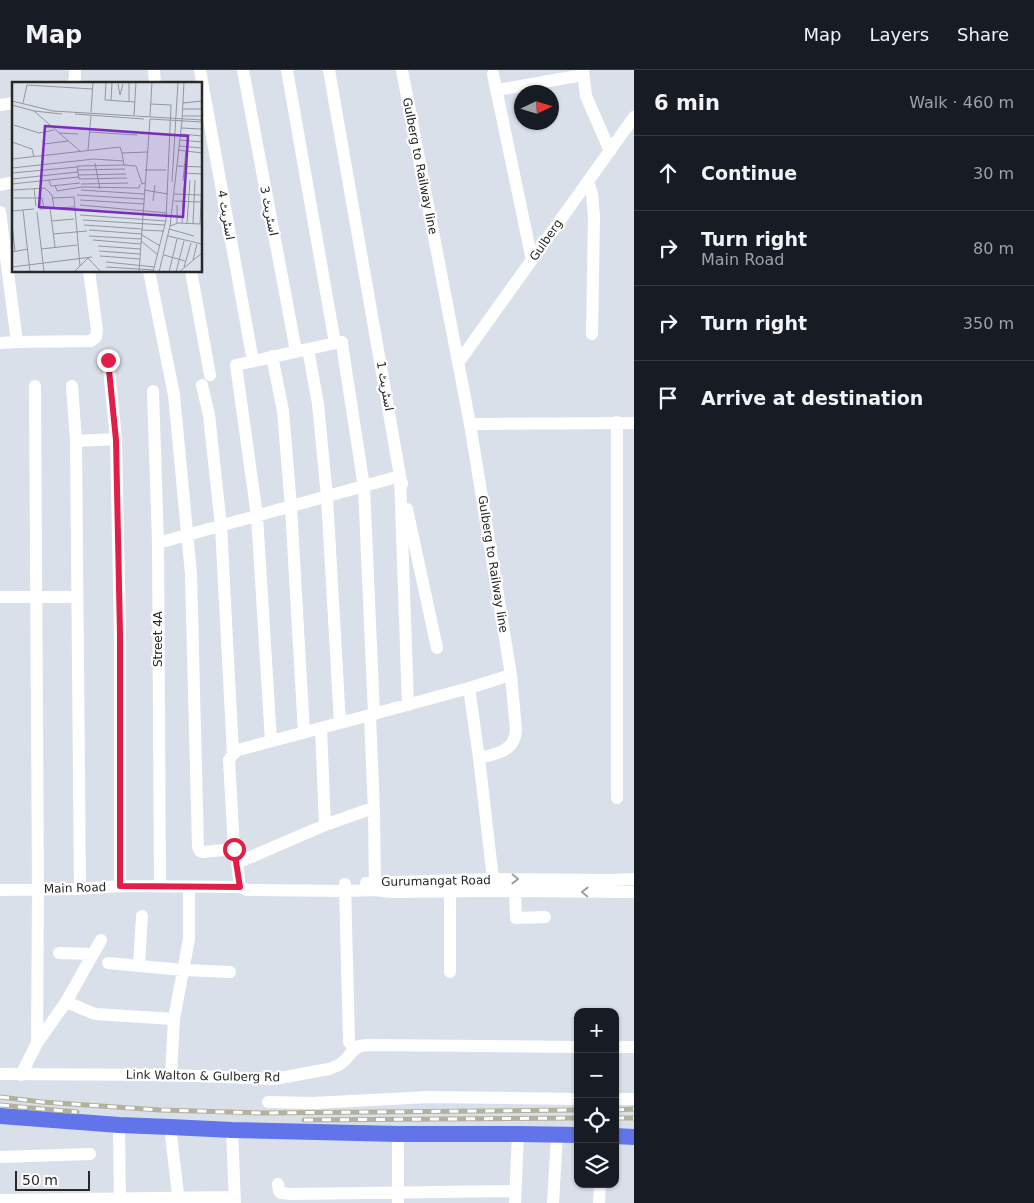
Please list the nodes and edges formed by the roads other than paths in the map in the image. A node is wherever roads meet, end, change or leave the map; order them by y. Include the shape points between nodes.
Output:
1 (243, 70) edge
2 (286, 70) edge
3 (329, 70) edge
4 (402, 70) edge
5 (583, 72) edge
6 (493, 74) dead end
7 (497, 90) junction
8 (202, 91) edge
9 (634, 117) edge
10 (206, 132) edge
11 (610, 151) junction
12 (588, 181) junction
13 (0, 212) edge
14 (532, 260) junction
15 (89, 272) edge
16 (149, 272) edge
17 (191, 272) edge
18 (592, 334) dead end
19 (17, 342) junction
20 (0, 343) edge
21 (335, 343) junction
22 (302, 350) junction
23 (272, 356) junction
24 (108, 360) dead end
25 (253, 360) junction
26 (458, 363) junction
27 (210, 374) dead end
28 (35, 386) dead end
29 (72, 386) dead end
30 (202, 386) dead end
31 (153, 391) dead end
32 (617, 422) junction
33 (634, 423) edge
34 (470, 424) junction
35 (116, 440) junction
36 (76, 441) junction
37 (400, 476) junction
38 (364, 487) junction
39 (326, 497) junction
40 (291, 506) junction
41 (257, 516) junction
42 (221, 526) junction
43 (186, 535) junction
44 (158, 543) junction
45 (0, 597) edge
46 (36, 597) junction
47 (78, 597) junction
48 (437, 648) dead end
49 (511, 675) junction
50 (469, 688) junction
51 (408, 705) junction
52 (372, 715) junction
53 (340, 723) junction
54 (320, 728) junction
55 (304, 733) junction
56 (271, 741) junction
57 (233, 754) junction
58 (479, 758) junction
59 (617, 798) dead end
60 (374, 811) junction
61 (325, 825) junction
62 (234, 849) junction
63 (237, 863) junction
64 (634, 879) edge
65 (492, 885) junction
66 (120, 886) junction
67 (160, 886) junction
68 (376, 886) junction
69 (189, 887) junction
70 (240, 887) junction
71 (345, 887) junction
72 (80, 889) junction
73 (0, 890) edge
74 (38, 890) junction
75 (450, 891) junction
76 (515, 891) junction
77 (634, 892) edge
78 (142, 916) dead end
79 (545, 917) dead end
80 (101, 940) dead end
81 (59, 953) dead end
82 (92, 954) junction
83 (108, 963) dead end
84 (139, 966) junction
85 (183, 970) junction
86 (230, 972) dead end
87 (450, 972) dead end
88 (66, 1002) junction
89 (174, 1019) junction
90 (37, 1043) junction
91 (574, 1047) edge
92 (619, 1047) edge
93 (634, 1047) edge
94 (355, 1049) junction
95 (0, 1074) edge
96 (21, 1075) junction
97 (171, 1075) junction
98 (574, 1099) edge
99 (619, 1099) edge
100 (634, 1099) edge
101 (268, 1102) dead end
102 (0, 1116) edge
103 (119, 1126) junction
104 (170, 1126) junction
105 (232, 1130) junction
106 (398, 1134) junction
107 (518, 1134) junction
108 (557, 1135) junction
109 (574, 1135) edge
110 (619, 1136) edge
111 (634, 1137) edge
112 (90, 1154) dead end
113 (0, 1157) edge
114 (278, 1184) dead end
115 (600, 1188) edge
116 (515, 1197) edge
117 (291, 1198) edge
118 (343, 1198) edge
119 (398, 1198) edge
120 (459, 1198) edge
121 (0, 1200) edge
122 (179, 1200) edge
123 (235, 1200) edge
124 (120, 1201) edge
125 (553, 1203) edge
126 (599, 1203) edge

1 - 22 street, اسٹریٹ 3
2 - 21 street
3 - 37 street, اسٹریٹ 1
4 - 26 street, Gulberg to Railway line
5 - 7 street
5 - 11 street via 586,96
6 - 7 street
7 - 14 street
8 - 10 street, اسٹریٹ 4
9 - 11 street, Gulberg
10 - 25 street, اسٹریٹ 4
11 - 12 street, Gulberg
12 - 14 street, Gulberg
12 - 18 street via 594,217
13 - 19 street
14 - 26 street, Gulberg
15 - 19 street via 96,337 91,341
16 - 43 street via 174,395
17 - 27 street
19 - 20 street
21 - 22 street
21 - 38 street via 342,344
22 - 23 street
22 - 39 street, اسٹریٹ 3 via 318,404
23 - 25 street
23 - 40 street via 283,411
24 - 35 street
25 - 41 street via 236,365
26 - 34 street, Gulberg to Railway line
28 - 46 street
29 - 36 street
30 - 42 street via 209,414
31 - 44 street, Street 4A
32 - 33 street
32 - 34 street
32 - 59 street
34 - 49 street, Gulberg to Railway line
35 - 36 street
35 - 66 street
36 - 47 street
37 - 38 street
37 - 48 street
37 - 51 street, اسٹریٹ 1
38 - 39 street
38 - 52 street
39 - 40 street
39 - 53 street, اسٹریٹ 3
40 - 41 street
40 - 55 street
41 - 42 street
41 - 56 street
42 - 43 street
42 - 57 street
43 - 44 street
43 - 62 street via 191,584 198,847 203,852
44 - 67 street, Street 4A
45 - 46 street
46 - 47 street
46 - 74 street
47 - 72 street
49 - 50 street
49 - 58 street, Gulberg to Railway line via 516,738 507,749
50 - 51 street
50 - 58 street
51 - 52 street
52 - 53 street
52 - 60 street
53 - 54 street
54 - 55 street
54 - 61 street
55 - 56 street
56 - 57 street
57 - 62 street via 229,760
58 - 65 street
60 - 61 street via 366,810
60 - 68 street
61 - 63 street
62 - 63 street
63 - 70 street
65 -> 64 street, Gurumangat Road
65 - 68 street, Gurumangat Road
65 - 75 street
65 - 76 street
66 - 67 street, Main Road
66 - 72 street, Main Road
67 - 69 street, Main Road
68 - 71 street, Main Road
68 - 75 street via 391,892
69 - 70 street, Main Road
69 - 85 street via 189,939
70 - 71 street, Main Road via 248,890
71 - 94 street via 349,1042
72 - 74 street, Main Road
73 - 74 street, Main Road
74 - 90 street
75 - 87 street
77 -> 76 street
76 - 79 street via 516,918
78 - 84 street
80 - 82 street
81 - 82 street
82 - 88 street
83 - 84 street
84 - 85 street
85 - 86 street
85 - 89 street
88 - 89 street via 96,1014
88 - 90 street
89 - 97 street
90 - 96 street
91 - 94 street via 367,1045
92 - 93 street
94 - 97 street, Link Walton & Gulberg Rd via 339,1065 274,1079
95 - 96 street, Link Walton & Gulberg Rd
96 - 97 street, Link Walton & Gulberg Rd
98 - 101 street via 428,1097
99 - 100 street
102 - 103 main road
103 - 104 main road
103 - 124 street
104 - 105 main road
104 - 122 street
105 - 106 main road
105 - 123 street
106 - 107 main road
106 - 119 street
107 - 108 main road
107 - 116 street
108 - 109 main road
108 - 125 street
110 - 111 main road
112 - 113 street
114 - 117 street via 279,1191
115 - 126 street
116 - 120 street
117 - 118 street
118 - 119 street
119 - 120 street
121 - 124 street
122 - 123 street
122 - 124 street

